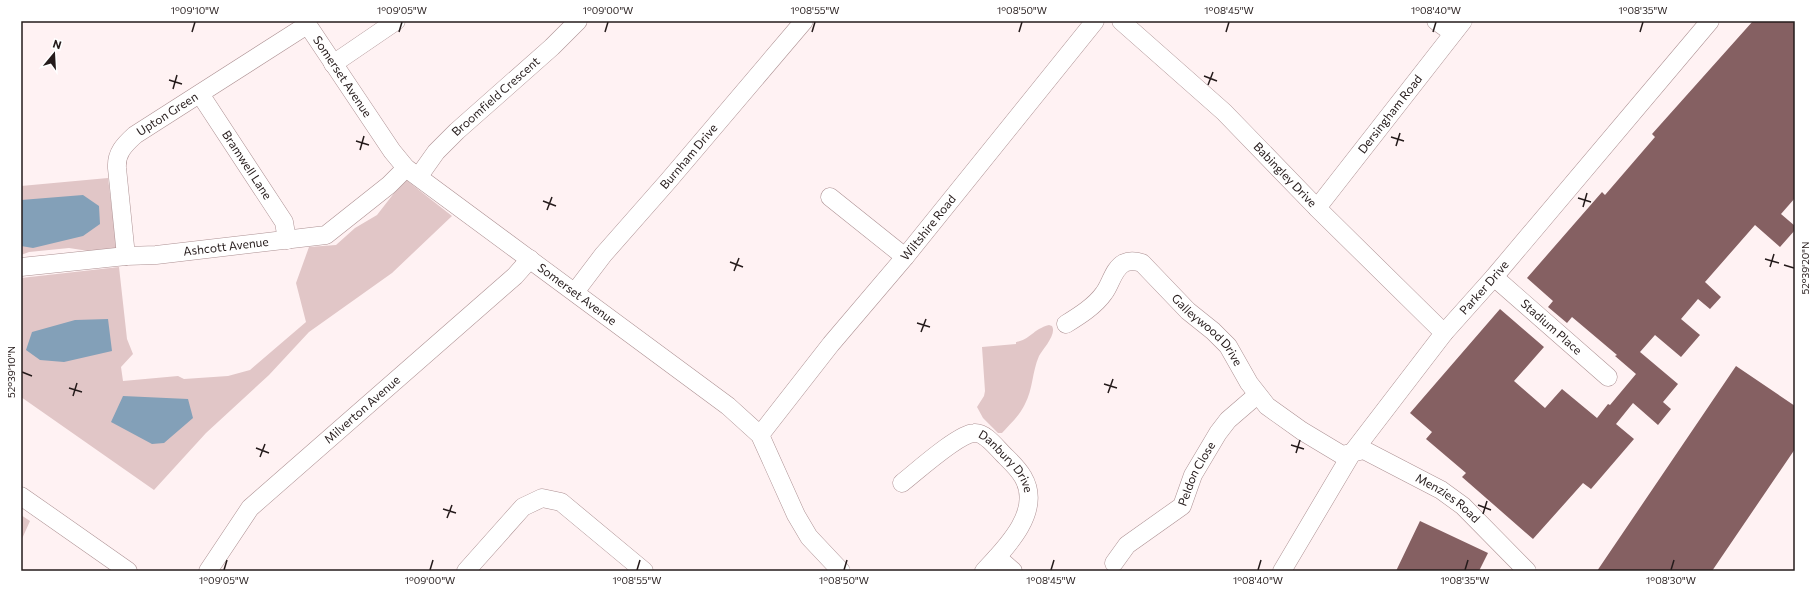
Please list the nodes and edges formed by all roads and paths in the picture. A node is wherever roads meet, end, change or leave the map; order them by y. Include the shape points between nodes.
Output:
1 (396, 21) edge
2 (578, 21) edge
3 (804, 21) edge
4 (1095, 21) edge
5 (1121, 21) edge
6 (1436, 21) edge
7 (1710, 21) edge
8 (306, 23) edge
9 (1458, 27) edge
10 (333, 64) junction
11 (200, 94) junction
12 (412, 172) junction
13 (830, 197) dead end
14 (1317, 208) junction
15 (287, 240) junction
16 (126, 256) junction
17 (905, 257) junction
18 (530, 259) junction
19 (21, 267) edge
20 (1494, 277) junction
21 (575, 292) junction
22 (1066, 324) dead end
23 (1444, 334) junction
24 (1608, 377) dead end
25 (1257, 395) junction
26 (760, 435) junction
27 (1352, 453) junction
28 (902, 483) dead end
29 (21, 496) edge
30 (997, 558) junction
31 (1114, 563) dead end
32 (128, 571) edge
33 (208, 571) edge
34 (466, 571) edge
35 (644, 571) edge
36 (841, 571) edge
37 (984, 571) edge
38 (1013, 571) edge
39 (1282, 571) edge
40 (1527, 571) edge

1 - 10 street
2 - 12 street, Broomfield Crescent
3 - 21 street, Burnham Drive via 603,255
4 - 17 street, Wiltshire Road
5 - 14 street, Babingley Drive via 1224,112
6 - 9 street
7 - 20 street, Parker Drive
8 - 10 street, Somerset Avenue
8 - 11 street, Upton Green
9 - 14 street, Dersingham Road
10 - 12 street, Somerset Avenue via 392,151
11 - 15 street, Bramwell Lane via 284,222
11 - 16 street, Upton Green via 134,135 121,148 116,160
12 - 15 street, Ashcott Avenue via 389,185 326,235
12 - 18 street, Somerset Avenue
13 - 17 street
14 - 23 street, Babingley Drive
15 - 16 street, Ashcott Avenue
16 - 19 street, Ashcott Avenue
17 - 26 street, Wiltshire Road via 831,344
18 - 21 street, Somerset Avenue
18 - 33 street, Milverton Avenue via 515,276 250,508
20 - 23 street, Parker Drive
20 - 24 street, Stadium Place
21 - 26 street, Somerset Avenue via 728,406
22 - 25 street, Galleywood Drive via 1103,295 1116,269 1125,262 1142,263 1174,297 1228,346
23 - 27 street, Parker Drive
25 - 27 street, Galleywood Drive via 1267,406 1302,431 1342,455
25 - 31 street, Peldon Close via 1228,420 1218,434 1193,475 1182,506 1127,545
26 - 36 street, Somerset Avenue via 796,516 809,537
27 - 39 street, Parker Drive
27 - 40 street, Menzies Road via 1364,450 1440,490 1463,506
28 - 30 street, Danbury Drive via 965,436 975,433 983,435 1017,467 1028,489 1025,516 1020,528
29 - 32 street
30 - 37 street, Danbury Drive
30 - 38 street
34 - 35 street via 523,507 542,498 561,502

